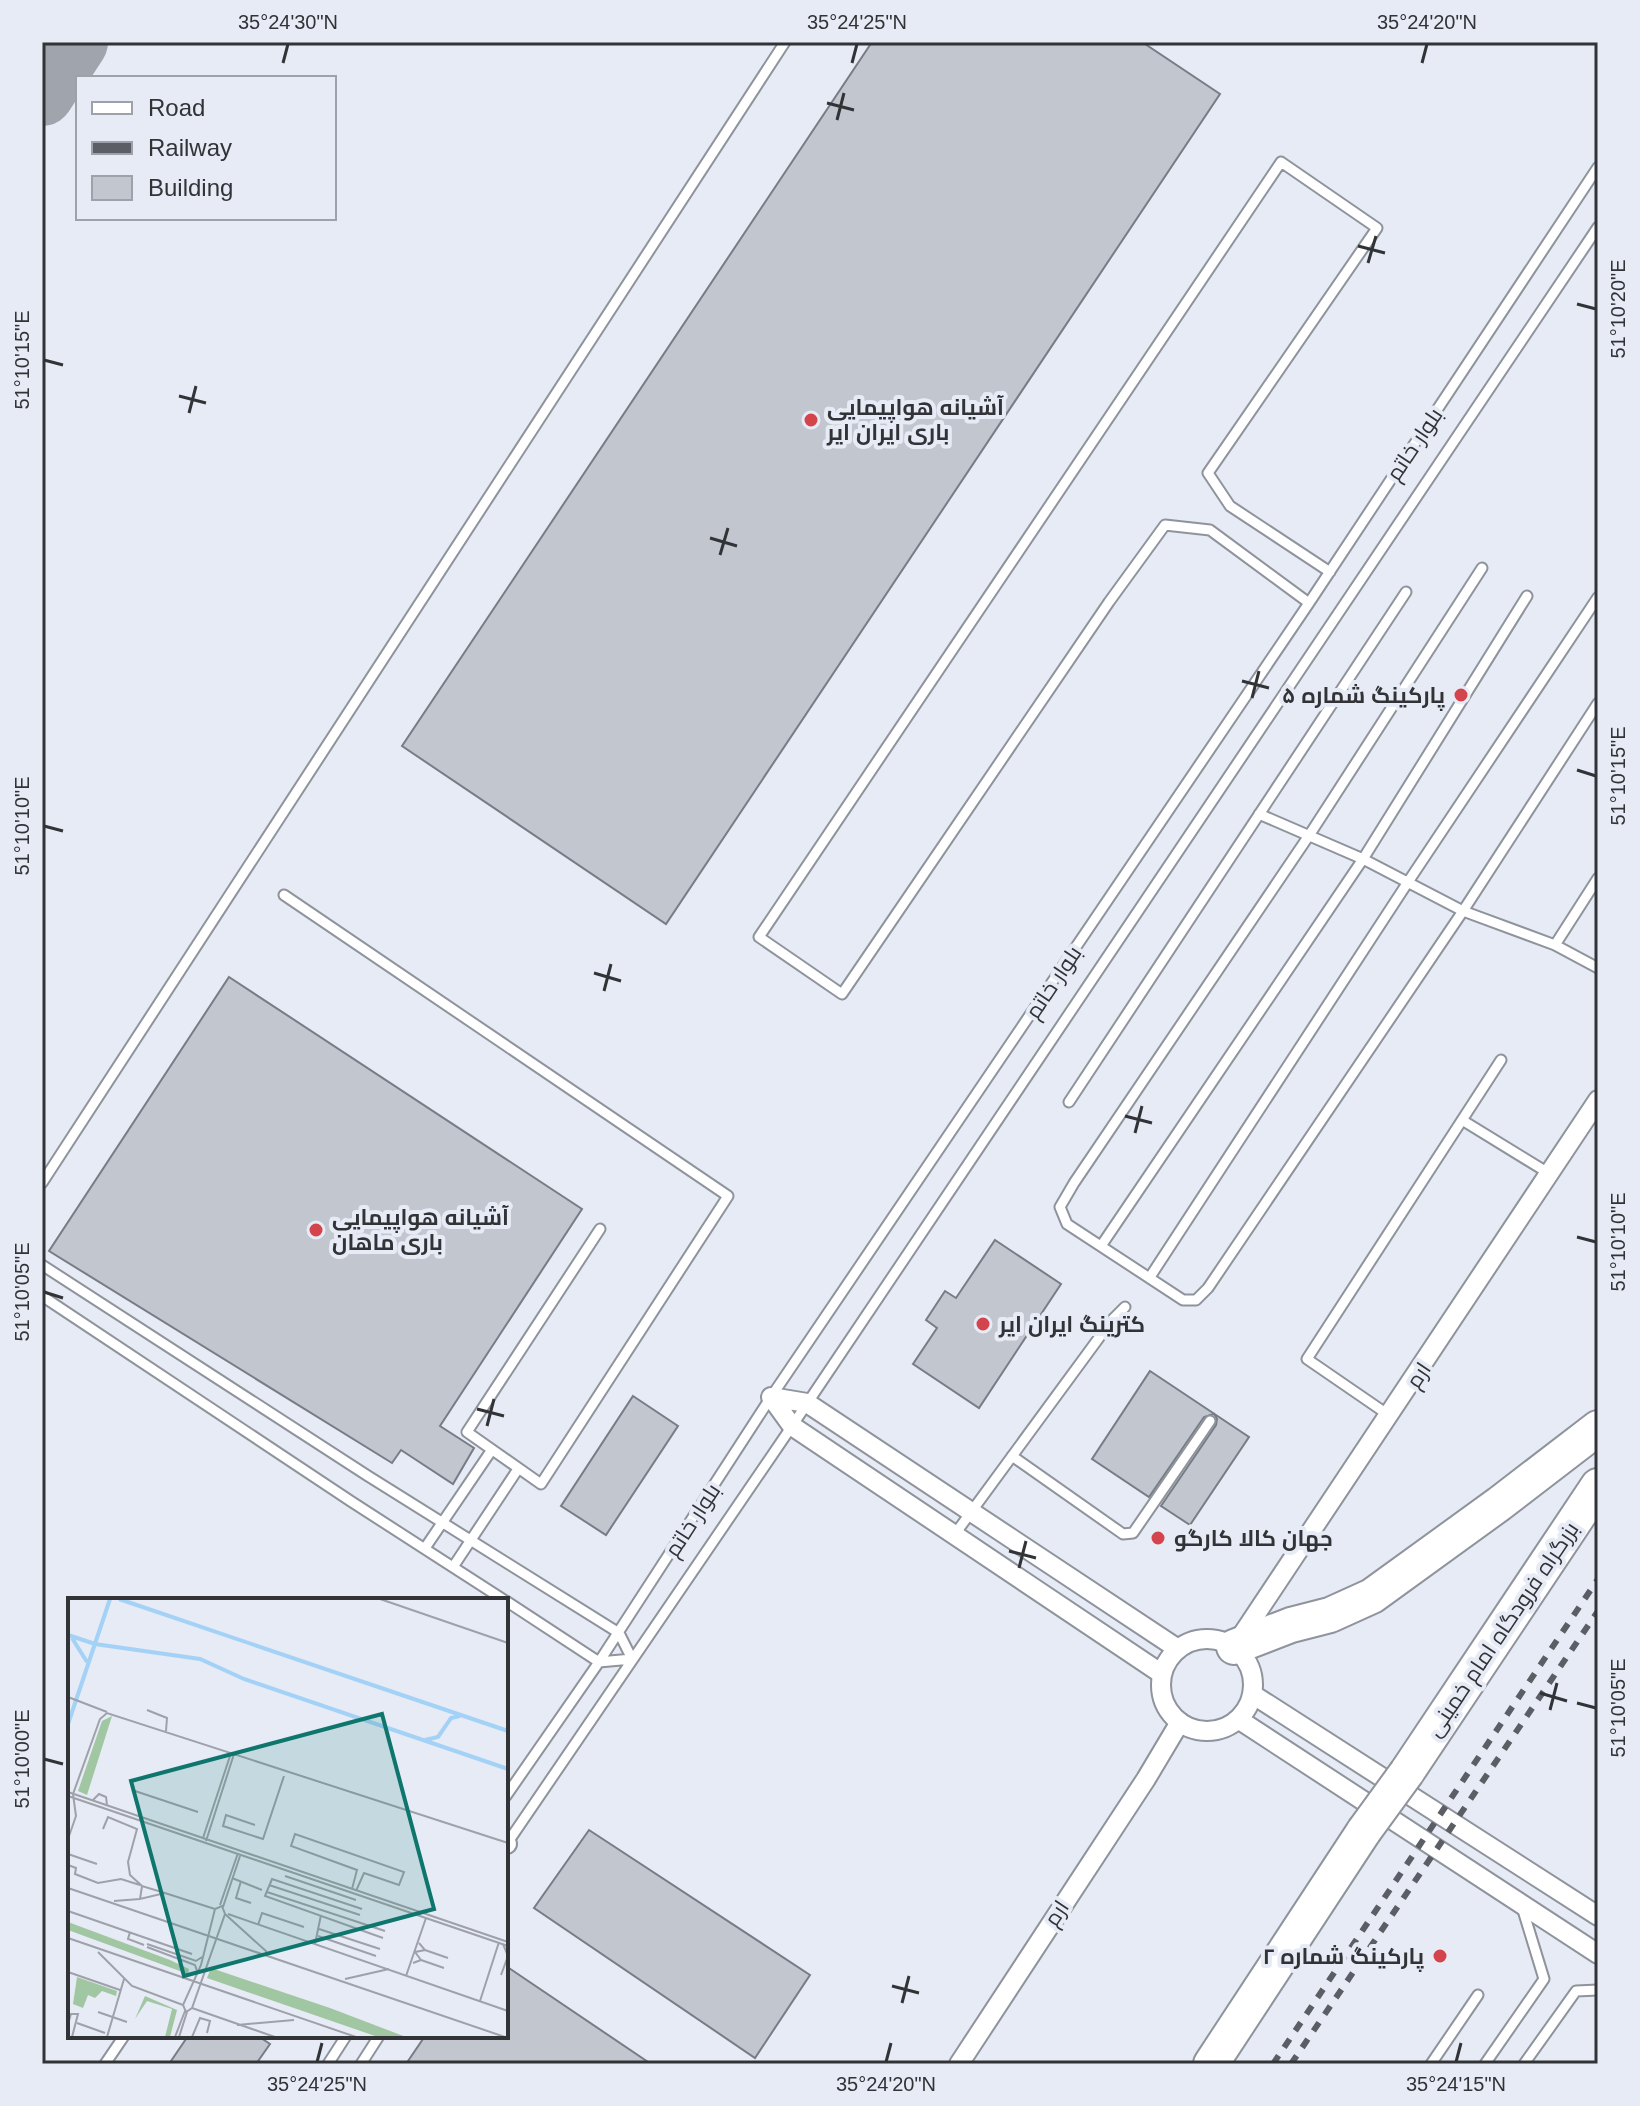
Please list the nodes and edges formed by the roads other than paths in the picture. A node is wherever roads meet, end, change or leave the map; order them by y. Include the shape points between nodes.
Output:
1 (785, 42) edge
2 (1598, 167) edge
3 (1598, 227) edge
4 (1482, 568) dead end
5 (1330, 572) junction
6 (1406, 592) dead end
7 (1527, 596) dead end
8 (1598, 597) edge
9 (1309, 603) junction
10 (1598, 703) edge
11 (1259, 814) junction
12 (1310, 834) junction
13 (1363, 859) junction
14 (1598, 878) edge
15 (1408, 882) junction
16 (284, 895) dead end
17 (1463, 911) junction
18 (1555, 945) junction
19 (1598, 968) edge
20 (1501, 1060) dead end
21 (1598, 1100) edge
22 (1069, 1102) dead end
23 (1462, 1120) junction
24 (1550, 1174) junction
25 (42, 1183) edge
26 (600, 1229) dead end
27 (1101, 1246) junction
28 (42, 1265) edge
29 (1150, 1277) junction
30 (42, 1296) edge
31 (1125, 1307) dead end
32 (771, 1397) junction
33 (807, 1403) junction
34 (1390, 1416) junction
35 (1210, 1421) dead end
36 (792, 1426) junction
37 (1598, 1428) edge
38 (491, 1451) junction
39 (1012, 1456) junction
40 (518, 1469) junction
41 (1598, 1486) edge
42 (972, 1510) junction
43 (441, 1522) junction
44 (955, 1534) junction
45 (472, 1541) junction
46 (425, 1548) junction
47 (453, 1567) junction
48 (500, 1598) edge
49 (508, 1603) edge
50 (619, 1633) junction
51 (1234, 1647) junction
52 (1178, 1649) junction
53 (632, 1659) junction
54 (599, 1662) junction
55 (1162, 1674) junction
56 (1252, 1694) junction
57 (1238, 1719) junction
58 (1180, 1722) junction
59 (508, 1793) edge
60 (508, 1841) edge
61 (1521, 1904) junction
62 (1598, 1916) edge
63 (1598, 1954) edge
64 (1598, 1990) edge
65 (1478, 1995) dead end
66 (123, 2038) edge
67 (345, 2038) edge
68 (378, 2038) edge
69 (105, 2064) edge
70 (328, 2064) edge
71 (361, 2064) edge
72 (959, 2064) edge
73 (1211, 2064) edge
74 (1431, 2064) edge
75 (1485, 2064) edge
76 (1524, 2064) edge

1 - 25 lane
2 - 5 lane, بلوار خاتم
3 - 33 lane, بلوار خاتم
4 - 12 lane
5 - 9 lane, بلوار خاتم
5 - 9 lane via 1230,506 1208,473 1377,228 1281,162 759,937 842,994 1165,525 1210,530
6 - 11 lane
7 - 13 lane
8 - 15 lane
9 - 32 lane, بلوار خاتم
10 - 17 lane
11 - 12 lane
11 - 22 lane
12 - 13 lane
12 - 27 lane via 1060,1207 1067,1224
13 - 15 lane
13 - 27 lane
14 - 18 lane
15 - 17 lane
15 - 29 lane
16 - 40 lane via 728,1196 541,1484
17 - 18 lane
17 - 29 lane via 1208,1288 1196,1300 1183,1300
18 - 19 lane
20 - 23 lane
21 - 24 street, ارم
23 - 24 lane
23 - 34 lane via 1307,1359
24 - 34 street, ارم
26 - 38 lane via 467,1432
27 - 29 lane
28 - 43 lane
30 - 46 lane
31 - 39 lane
32 - 33 street
32 - 36 street
32 - 50 lane, بلوار خاتم
33 - 36 lane, بلوار خاتم
33 - 42 street
34 - 51 street, ارم
35 - 39 lane via 1133,1533 1123,1534
36 - 44 street
36 - 53 lane, بلوار خاتم
37 - 51 highway via 1372,1596
38 - 40 lane
38 - 43 lane
39 - 42 lane
40 - 45 lane
41 - 73 highway, بزرگراه فرودگاه امام خمینی, bridge
42 - 44 lane
42 - 52 street
43 - 45 lane
43 - 46 lane
44 - 55 street
45 - 47 lane
45 - 50 lane
46 - 47 lane
47 - 48 lane
49 - 54 lane
50 - 53 lane
50 - 54 lane, بلوار خاتم
51 - 52 street via 1206,1638
51 - 56 street via 1251,1668
52 - 55 street
53 - 54 lane
53 - 60 lane, بلوار خاتم
54 - 59 lane, بلوار خاتم
55 - 58 street via 1164,1701
56 - 57 street
56 - 62 street
57 - 58 street via 1209,1731
57 - 61 street
58 - 72 street, ارم
61 - 63 street
61 - 75 lane via 1544,1979
64 - 76 lane via 1576,1991
65 - 74 lane
66 - 69 lane
67 - 70 lane
68 - 71 lane

